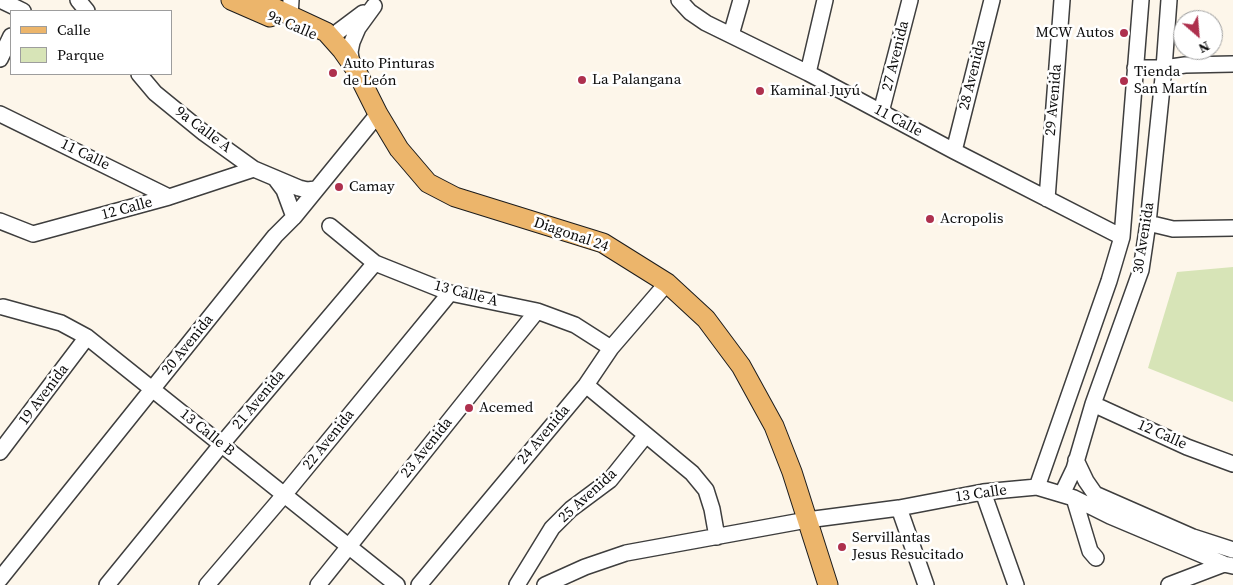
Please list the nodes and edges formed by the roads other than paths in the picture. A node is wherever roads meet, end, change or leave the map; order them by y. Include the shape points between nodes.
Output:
1 (0, 0) edge
2 (78, 0) edge
3 (231, 0) edge
4 (257, 0) edge
5 (678, 0) edge
6 (741, 0) edge
7 (825, 0) edge
8 (910, 0) edge
9 (992, 0) edge
10 (1062, 0) edge
11 (1141, 0) edge
12 (1169, 0) edge
13 (379, 1) edge
14 (291, 8) edge
15 (21, 10) edge
16 (87, 10) edge
17 (731, 35) junction
18 (10, 38) edge
19 (331, 39) junction
20 (0, 59) edge
21 (352, 64) junction
22 (1233, 64) edge
23 (1136, 68) junction
24 (1164, 68) junction
25 (808, 73) junction
26 (140, 75) edge
27 (881, 112) junction
28 (0, 114) edge
29 (378, 114) junction
30 (954, 151) junction
31 (254, 168) junction
32 (274, 177) junction
33 (316, 189) junction
34 (169, 197) junction
35 (1047, 199) junction
36 (294, 217) junction
37 (0, 221) edge
38 (1148, 223) junction
39 (1233, 225) edge
40 (330, 226) dead end
41 (1122, 237) junction
42 (375, 263) junction
43 (1109, 281) junction
44 (666, 283) junction
45 (1135, 285) junction
46 (450, 293) junction
47 (3, 307) dead end
48 (537, 311) junction
49 (87, 337) junction
50 (610, 348) junction
51 (586, 385) junction
52 (152, 389) junction
53 (1093, 404) junction
54 (646, 435) junction
55 (221, 444) junction
56 (0, 452) edge
57 (1233, 464) edge
58 (1075, 465) junction
59 (1037, 487) junction
60 (983, 492) junction
61 (284, 495) junction
62 (1068, 496) junction
63 (898, 508) junction
64 (1099, 510) junction
65 (807, 520) junction
66 (717, 537) junction
67 (348, 546) junction
68 (1233, 550) edge
69 (1096, 558) dead end
70 (1228, 565) edge
71 (0, 579) edge
72 (107, 585) edge
73 (207, 585) edge
74 (318, 585) edge
75 (397, 585) edge
76 (419, 585) edge
77 (518, 585) edge
78 (545, 585) edge
79 (828, 585) edge
80 (926, 585) edge
81 (1016, 585) edge
82 (1169, 585) edge

1 - 15 street
2 - 16 street
3 - 19 main road, 9a Calle via 310,34
4 - 14 main road, 9a Calle
5 - 17 street, 11 Calle via 706,23
6 - 17 street
7 - 25 street
8 - 27 street, 27 Avenida
9 - 30 street, 28 Avenida
10 - 35 street, 29 Avenida
11 - 23 street, 30 Avenida
12 - 24 street, 30 Avenida
13 - 19 street
13 - 21 street via 358,28 352,42
14 - 19 main road, 9a Calle
17 - 25 street, 11 Calle
18 - 20 street
19 - 21 main road, Diagonal 24
21 - 29 main road, Diagonal 24
22 - 24 street
23 - 24 street
23 - 41 street, 30 Avenida
24 - 38 street, 30 Avenida
25 - 27 street, 11 Calle
26 - 31 street, 9a Calle A via 155,93 204,133
27 - 30 street, 11 Calle
28 - 34 street, 11 Calle
29 - 33 street, 20 Avenida
29 - 44 main road, Diagonal 24 via 399,149 428,183 454,197 603,243
30 - 35 street, 11 Calle
31 - 32 street, 9a Calle A
31 - 34 street, 12 Calle
32 - 33 street, 9a Calle A via 299,188
32 - 36 street via 284,190
33 - 36 street, 20 Avenida
34 - 37 street, 12 Calle via 33,234
35 - 41 street, 11 Calle
36 - 52 street, 20 Avenida via 275,236
38 - 39 street via 1173,229
38 - 45 street, 30 Avenida via 1141,270
40 - 42 street, 13 Calle A
41 - 43 street, 30 Avenida
42 - 46 street, 13 Calle A
42 - 55 street, 21 Avenida
43 - 45 street via 1118,293
43 - 59 street, 30 Avenida
44 - 50 street, 24 Avenida
44 - 65 main road, Diagonal 24 via 706,319 741,366 774,426
45 - 53 street, 30 Avenida
46 - 48 street, 13 Calle A
46 - 61 street, 22 Avenida
47 - 49 street, 13 Calle B via 61,323
48 - 50 street, 13 Calle A via 575,325
48 - 67 street, 23 Avenida
49 - 52 street, 13 Calle B
49 - 56 street, 19 Avenida
50 - 51 street, 24 Avenida
51 - 54 street
51 - 76 street, 24 Avenida
52 - 55 street, 13 Calle B
52 - 71 street, 20 Avenida
53 - 57 street, 12 Calle
53 - 58 street, 30 Avenida
54 - 66 street via 692,473 706,490
54 - 77 street, 25 Avenida via 610,480 552,528
55 - 61 street, 13 Calle B
55 - 72 street, 21 Avenida
58 - 62 street, 30 Avenida
58 - 64 street via 1076,480 1081,490
58 - 68 street via 1095,494 1193,537
59 - 60 street, 13 Calle
59 - 62 street, 13 Calle
60 - 63 street, 13 Calle
60 - 81 street
61 - 67 street, 13 Calle B
61 - 73 street, 22 Avenida
62 - 64 street, 13 Calle
62 - 69 street via 1090,552
63 - 65 street, 13 Calle
63 - 80 street
64 - 70 street, 13 Calle
65 - 66 street, 13 Calle
65 - 79 main road
66 - 78 street, 13 Calle via 626,553
67 - 74 street, 23 Avenida
67 - 75 street, 13 Calle B
70 - 82 street

